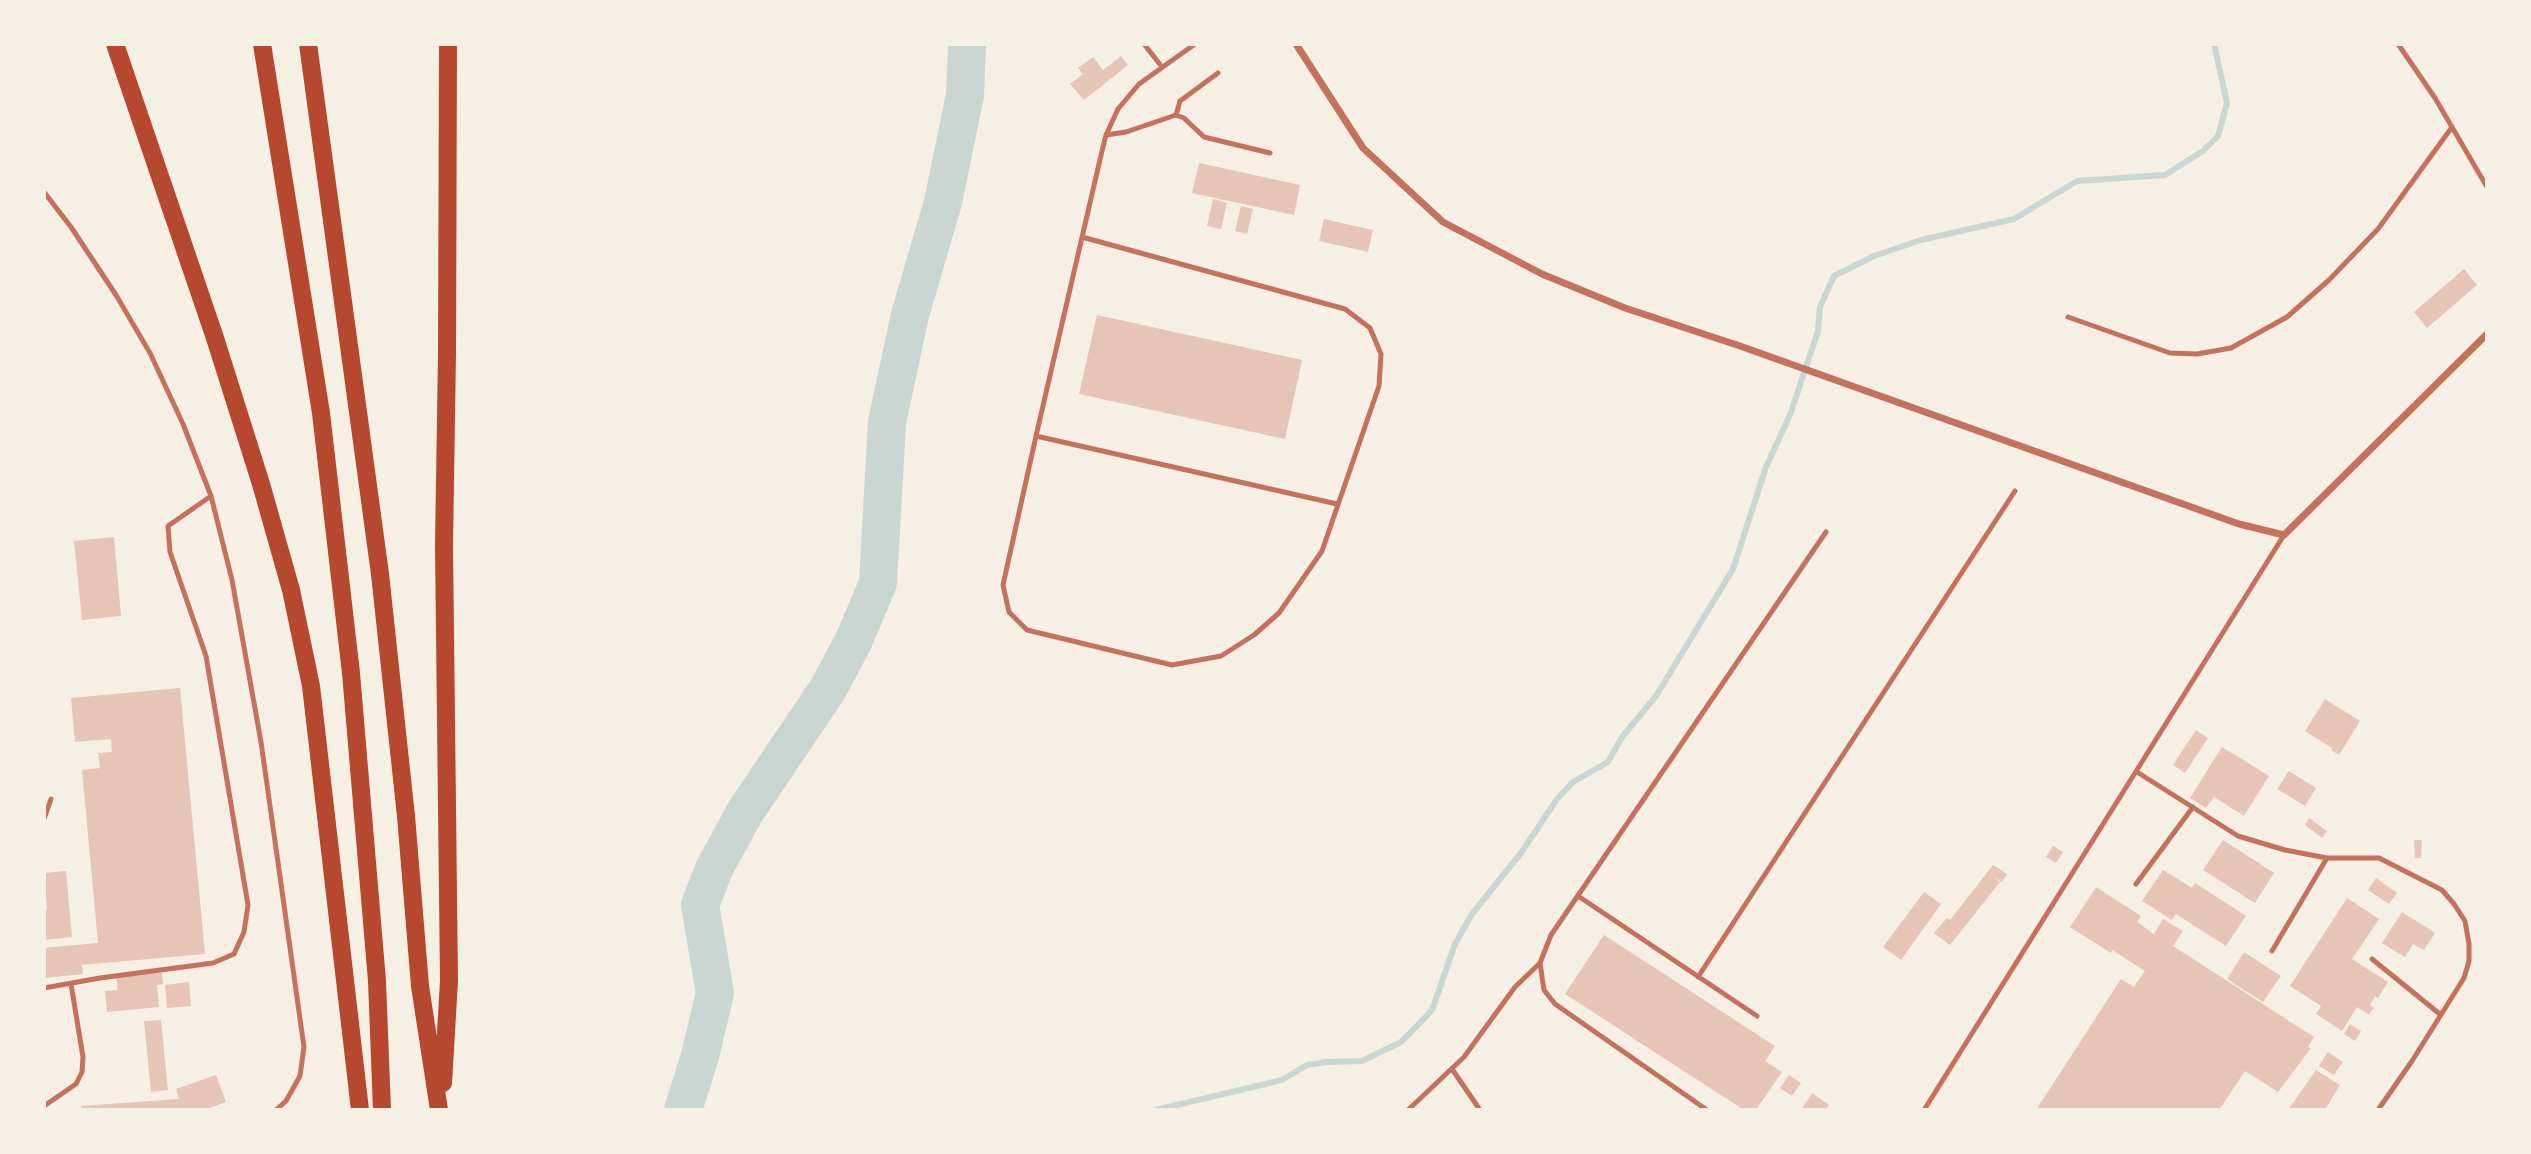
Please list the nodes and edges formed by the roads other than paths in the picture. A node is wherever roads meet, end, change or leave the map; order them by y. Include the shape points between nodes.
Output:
1 (116, 44) edge
2 (262, 44) edge
3 (308, 44) edge
4 (448, 44) edge
5 (1144, 44) edge
6 (1195, 44) edge
7 (1296, 44) edge
8 (2398, 44) edge
9 (1162, 67) junction
10 (1218, 73) dead end
11 (1176, 116) junction
12 (2452, 127) junction
13 (1106, 135) junction
14 (1270, 153) dead end
15 (2487, 187) edge
16 (44, 192) edge
17 (1082, 237) junction
18 (2068, 317) dead end
19 (2487, 334) edge
20 (1036, 436) junction
21 (2015, 491) dead end
22 (211, 496) junction
23 (1338, 504) junction
24 (1826, 532) dead end
25 (2284, 536) junction
26 (2137, 772) junction
27 (51, 799) dead end
28 (2193, 807) junction
29 (44, 819) edge
30 (2327, 859) junction
31 (2136, 884) dead end
32 (1578, 896) junction
33 (2272, 951) dead end
34 (2372, 959) dead end
35 (1540, 963) junction
36 (1698, 977) junction
37 (71, 984) junction
38 (44, 988) edge
39 (2441, 1015) junction
40 (1756, 1016) dead end
41 (1452, 1069) junction
42 (44, 1106) edge
43 (276, 1110) edge
44 (360, 1110) edge
45 (382, 1110) edge
46 (440, 1110) edge
47 (1408, 1110) edge
48 (1480, 1110) edge
49 (1707, 1110) edge
50 (1924, 1110) edge
51 (2378, 1110) edge

1 - 44 main road via 215,338 291,590 311,687
2 - 45 main road via 321,413 351,673 377,981
3 - 46 main road via 380,573 420,986
4 - 46 main road via 444,546 449,981
5 - 9 lane
6 - 9 lane
7 - 25 street via 1363,148 1443,222 1542,274 1625,308
8 - 12 lane
9 - 13 lane via 1139,84 1118,109
10 - 11 lane via 1180,101
11 - 13 lane
11 - 14 lane via 1204,137
12 - 15 lane
12 - 18 lane via 2378,229 2329,280 2287,317 2231,348 2170,353
13 - 17 lane
16 - 22 lane via 117,295 149,353
17 - 20 lane
17 - 23 lane via 1345,309 1370,328 1381,354 1379,386
19 - 25 street
20 - 23 lane
20 - 23 lane via 1003,585 1009,612 1027,630 1172,665 1221,656 1279,614 1322,551
21 - 36 lane
22 - 37 lane via 168,526 170,552 206,656 248,905 244,932 234,954 214,963
22 - 43 lane via 232,580 261,742 304,1047 300,1076
24 - 32 lane
25 - 26 lane
26 - 28 lane
26 - 50 lane
27 - 29 lane
28 - 30 lane via 2238,836
28 - 31 lane
30 - 33 lane
30 - 39 lane via 2379,858 2442,890 2454,904 2465,921 2469,961
32 - 35 lane via 1551,935
32 - 36 lane
34 - 39 lane
35 - 41 lane via 1515,987
35 - 49 lane via 1544,990 1555,1004
36 - 40 lane
37 - 38 lane
37 - 42 lane via 82,1072 76,1084
39 - 51 lane
41 - 47 lane
41 - 48 lane

